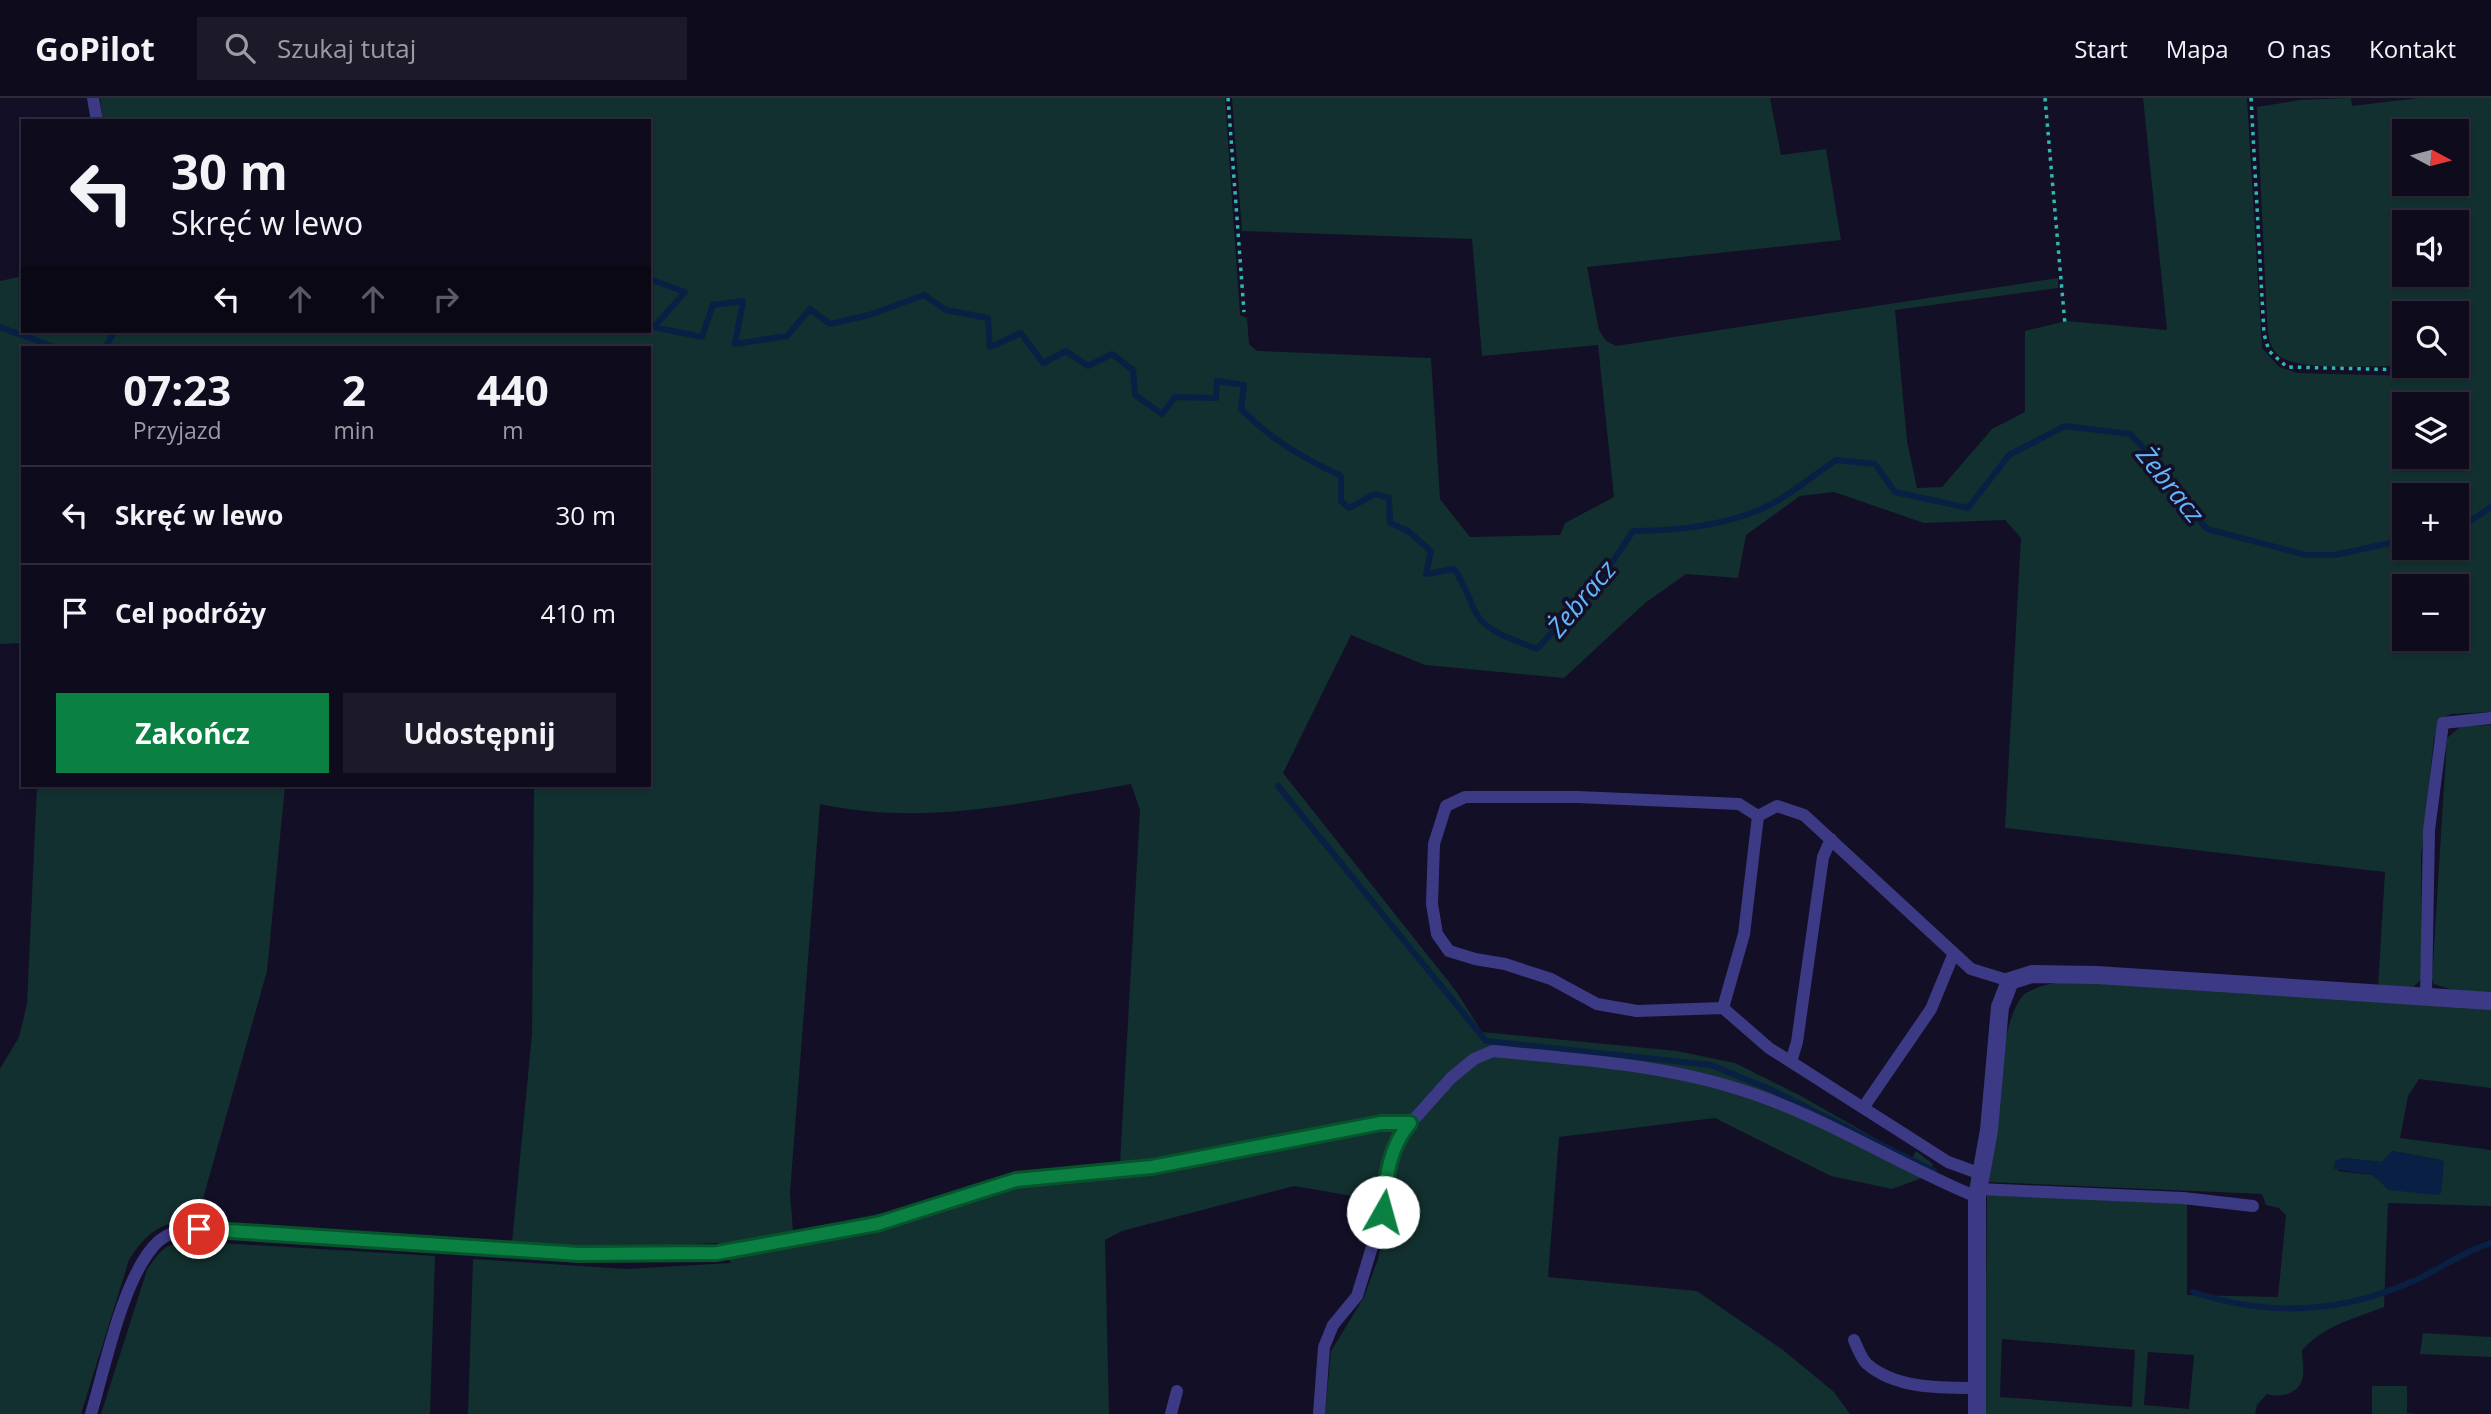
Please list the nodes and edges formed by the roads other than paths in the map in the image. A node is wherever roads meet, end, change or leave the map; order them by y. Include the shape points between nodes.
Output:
1 (93, 98) edge
2 (97, 119) edge
3 (2491, 718) edge
4 (1758, 816) junction
5 (1830, 839) junction
6 (1954, 953) junction
7 (2010, 981) junction
8 (2426, 995) junction
9 (2491, 1002) edge
10 (1723, 1009) junction
11 (1791, 1062) junction
12 (1863, 1108) junction
13 (1410, 1123) junction
14 (1979, 1187) junction
15 (2253, 1206) dead end
16 (1854, 1340) dead end
17 (1978, 1388) junction
18 (1177, 1391) dead end
19 (91, 1414) edge
20 (1171, 1414) edge
21 (1319, 1414) edge
22 (1977, 1414) edge

1 - 2 lane
3 - 8 lane via 2443,723 2429,830
4 - 5 lane via 1777,806 1804,815
4 - 10 lane via 1745,934
4 - 10 lane via 1739,804 1465,797 1446,806 1434,844 1432,904 1437,934 1449,951 1551,979 1597,1004 1637,1011
5 - 6 lane
5 - 11 lane via 1823,858
6 - 7 lane via 1971,969
6 - 12 lane via 1931,1009
7 - 8 street via 2032,974 2097,975
7 - 14 street via 2000,1007
8 - 9 street
10 - 11 lane
11 - 12 lane
12 - 14 lane
13 - 14 lane via 1474,1059 1493,1051 1564,1058 1737,1088 1799,1113 1927,1177
13 - 19 lane via 1381,1123 1152,1167 1016,1180 877,1224 717,1253 579,1254 186,1229 162,1238 136,1275
13 - 21 lane via 1388,1164 1383,1212 1357,1296 1333,1325 1324,1347
14 - 15 lane
14 - 17 street
16 - 17 lane via 1866,1363 1901,1382
17 - 22 street
18 - 20 lane

